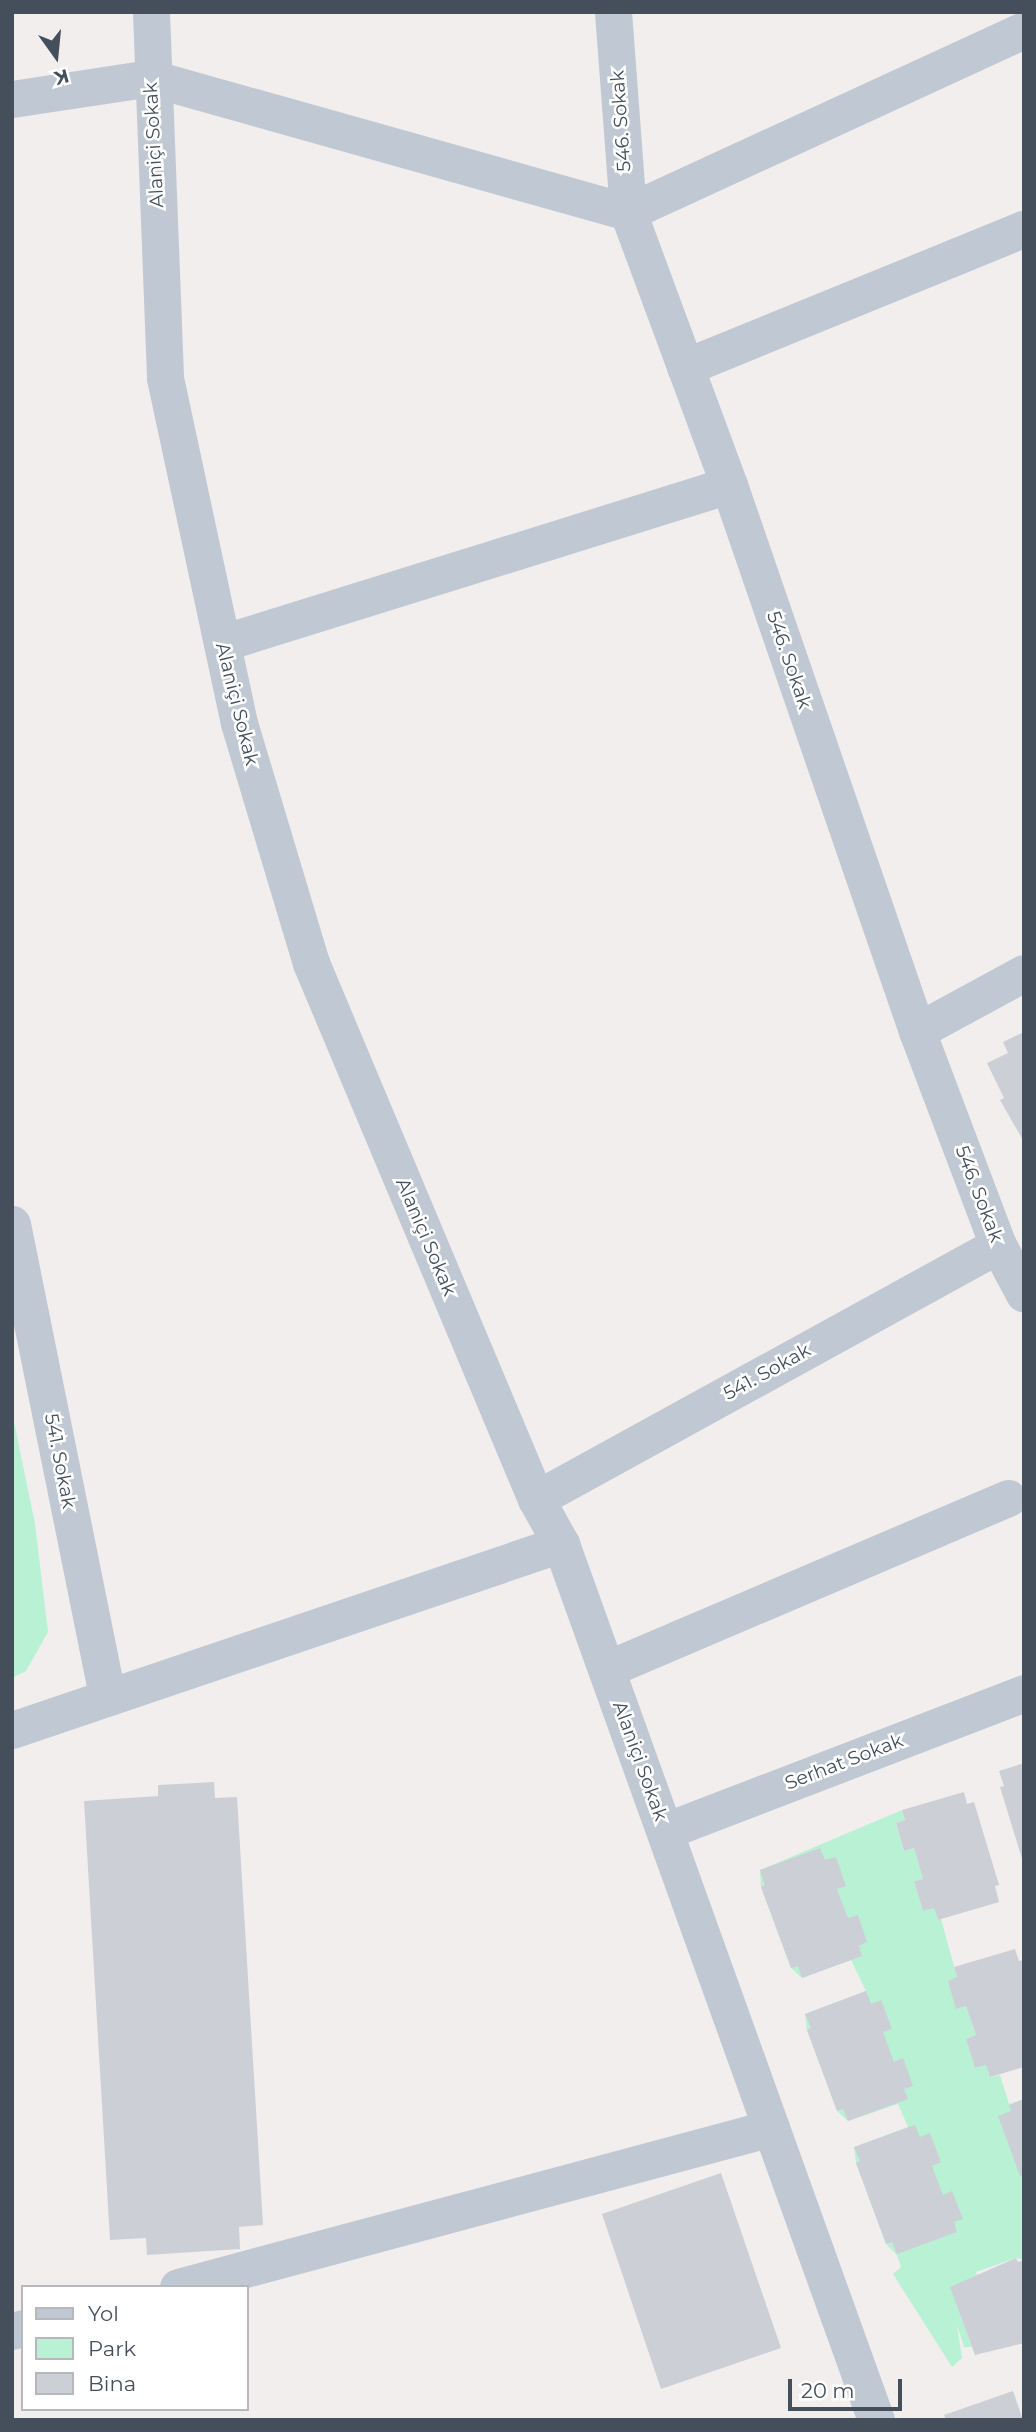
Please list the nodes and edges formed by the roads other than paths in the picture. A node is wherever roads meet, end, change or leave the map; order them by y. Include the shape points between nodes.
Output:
1 (151, 12) edge
2 (613, 12) edge
3 (1024, 30) edge
4 (150, 78) junction
5 (12, 99) edge
6 (628, 212) junction
7 (1024, 229) edge
8 (685, 367) junction
9 (729, 485) junction
10 (222, 643) junction
11 (1024, 973) edge
12 (917, 1031) junction
13 (12, 1224) edge
14 (998, 1245) junction
15 (1024, 1294) edge
16 (1008, 1498) dead end
17 (536, 1499) junction
18 (561, 1544) junction
19 (607, 1669) junction
20 (1024, 1693) edge
21 (107, 1697) junction
22 (12, 1730) edge
23 (665, 1831) junction
24 (771, 2128) junction
25 (185, 2285) edge
26 (876, 2420) edge

1 - 4 street, Alaniçi Sokak
2 - 6 street, 546. Sokak
3 - 6 street
4 - 5 street
4 - 6 street
4 - 10 street, Alaniçi Sokak via 165,378
6 - 8 street, 546. Sokak
7 - 8 street
8 - 9 street, 546. Sokak
9 - 10 street
9 - 12 street, 546. Sokak
10 - 17 street, Alaniçi Sokak via 239,723 311,962
11 - 12 street
12 - 14 street, 546. Sokak
13 - 21 street, 541. Sokak
14 - 15 street, 546. Sokak
14 - 17 street, 541. Sokak
16 - 19 street
17 - 18 street, Alaniçi Sokak
18 - 19 street, Alaniçi Sokak
18 - 21 street
19 - 23 street, Alaniçi Sokak
20 - 23 street, Serhat Sokak
21 - 22 street
23 - 24 street, Alaniçi Sokak
24 - 25 street
24 - 26 street, Alaniçi Sokak

